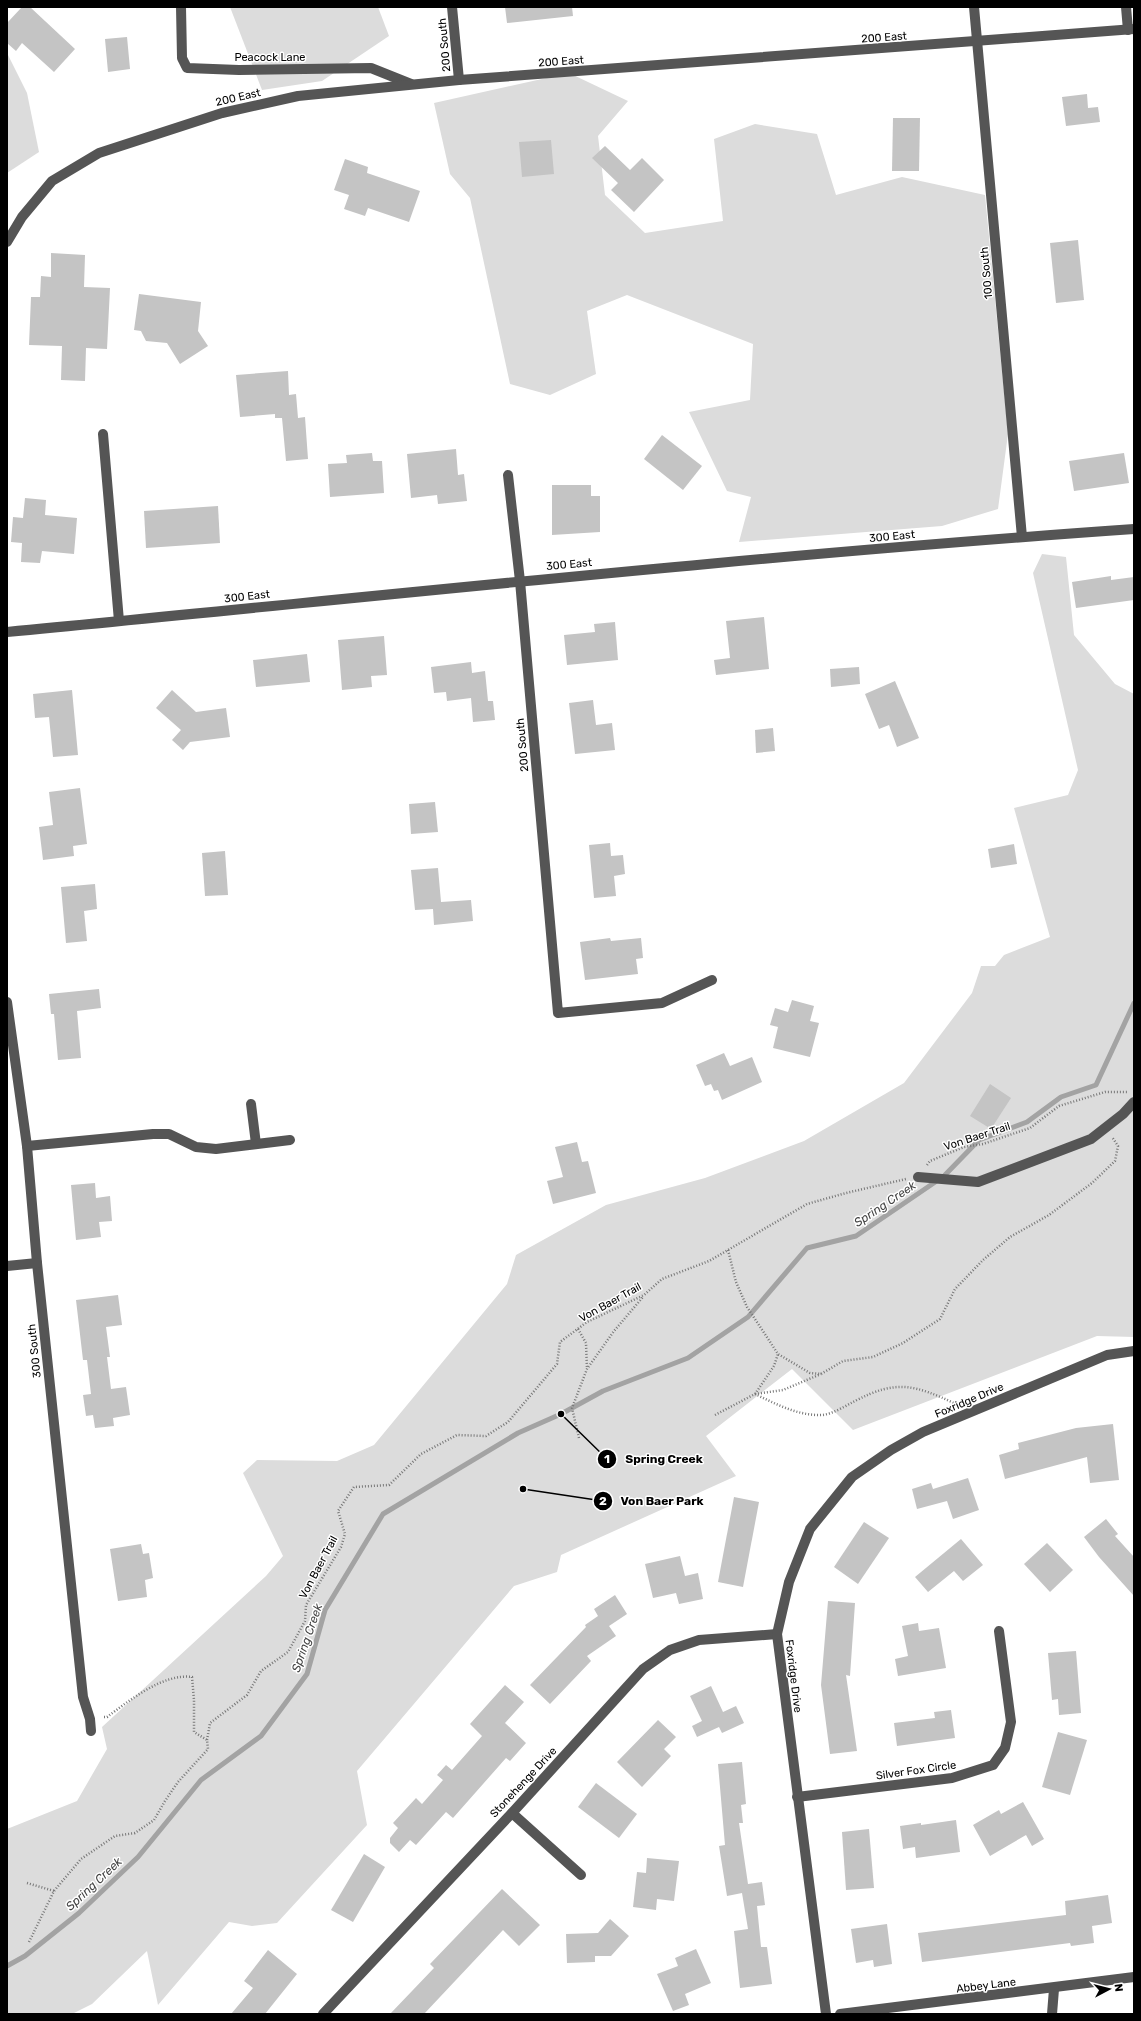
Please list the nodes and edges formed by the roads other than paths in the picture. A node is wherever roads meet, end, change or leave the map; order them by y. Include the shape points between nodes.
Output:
1 (181, 7) edge
2 (452, 7) edge
3 (974, 7) edge
4 (1126, 7) edge
5 (1131, 30) edge
6 (977, 42) junction
7 (459, 80) junction
8 (412, 85) junction
9 (7, 242) edge
10 (103, 434) dead end
11 (508, 475) dead end
12 (1134, 528) edge
13 (1022, 536) junction
14 (520, 581) junction
15 (118, 621) junction
16 (7, 632) edge
17 (712, 980) dead end
18 (7, 1002) edge
19 (1134, 1102) edge
20 (251, 1104) dead end
21 (290, 1140) dead end
22 (256, 1144) junction
23 (27, 1146) junction
24 (918, 1177) road end
25 (37, 1263) junction
26 (7, 1266) edge
27 (1134, 1351) edge
28 (999, 1631) dead end
29 (777, 1634) junction
30 (91, 1731) dead end
31 (798, 1797) junction
32 (512, 1813) junction
33 (581, 1875) dead end
34 (1134, 1977) edge
35 (1054, 1989) junction
36 (323, 2014) edge
37 (826, 2014) edge
38 (840, 2014) edge
39 (1052, 2014) edge

1 - 8 street, Peacock Lane via 182,58 187,68 371,68
2 - 7 street, 200 South
3 - 6 street, 100 South
4 - 5 street
5 - 6 street, 200 East
6 - 7 street, 200 East
6 - 13 street, 100 South
7 - 8 street, 200 East
8 - 9 street, 200 East via 298,96 222,113 99,153 52,181 22,217
10 - 15 street
11 - 14 street, 200 South
12 - 13 street, 300 East
13 - 14 street, 300 East
14 - 15 street, 300 East
14 - 17 street, 200 South via 558,1013 662,1003
15 - 16 street, 300 East
18 - 23 street, 300 South
19 - 24 street via 1091,1139 978,1182
20 - 22 street
21 - 22 street
22 - 23 street via 216,1149 196,1147 169,1134 161,1134
23 - 25 street, 300 South
25 - 26 street
25 - 30 street, 300 South via 83,1697
27 - 29 street, Foxridge Drive via 1107,1355 923,1432 852,1477 810,1529 789,1582
28 - 31 street, Silver Fox Circle via 1011,1722 1005,1748 993,1765 952,1778
29 - 31 street, Foxridge Drive
29 - 32 street, Stonehenge Drive via 699,1640 670,1650 643,1669
31 - 37 street, Foxridge Drive
32 - 33 street
32 - 36 street, Stonehenge Drive
34 - 35 street, Abbey Lane
35 - 38 street, Abbey Lane
35 - 39 street

